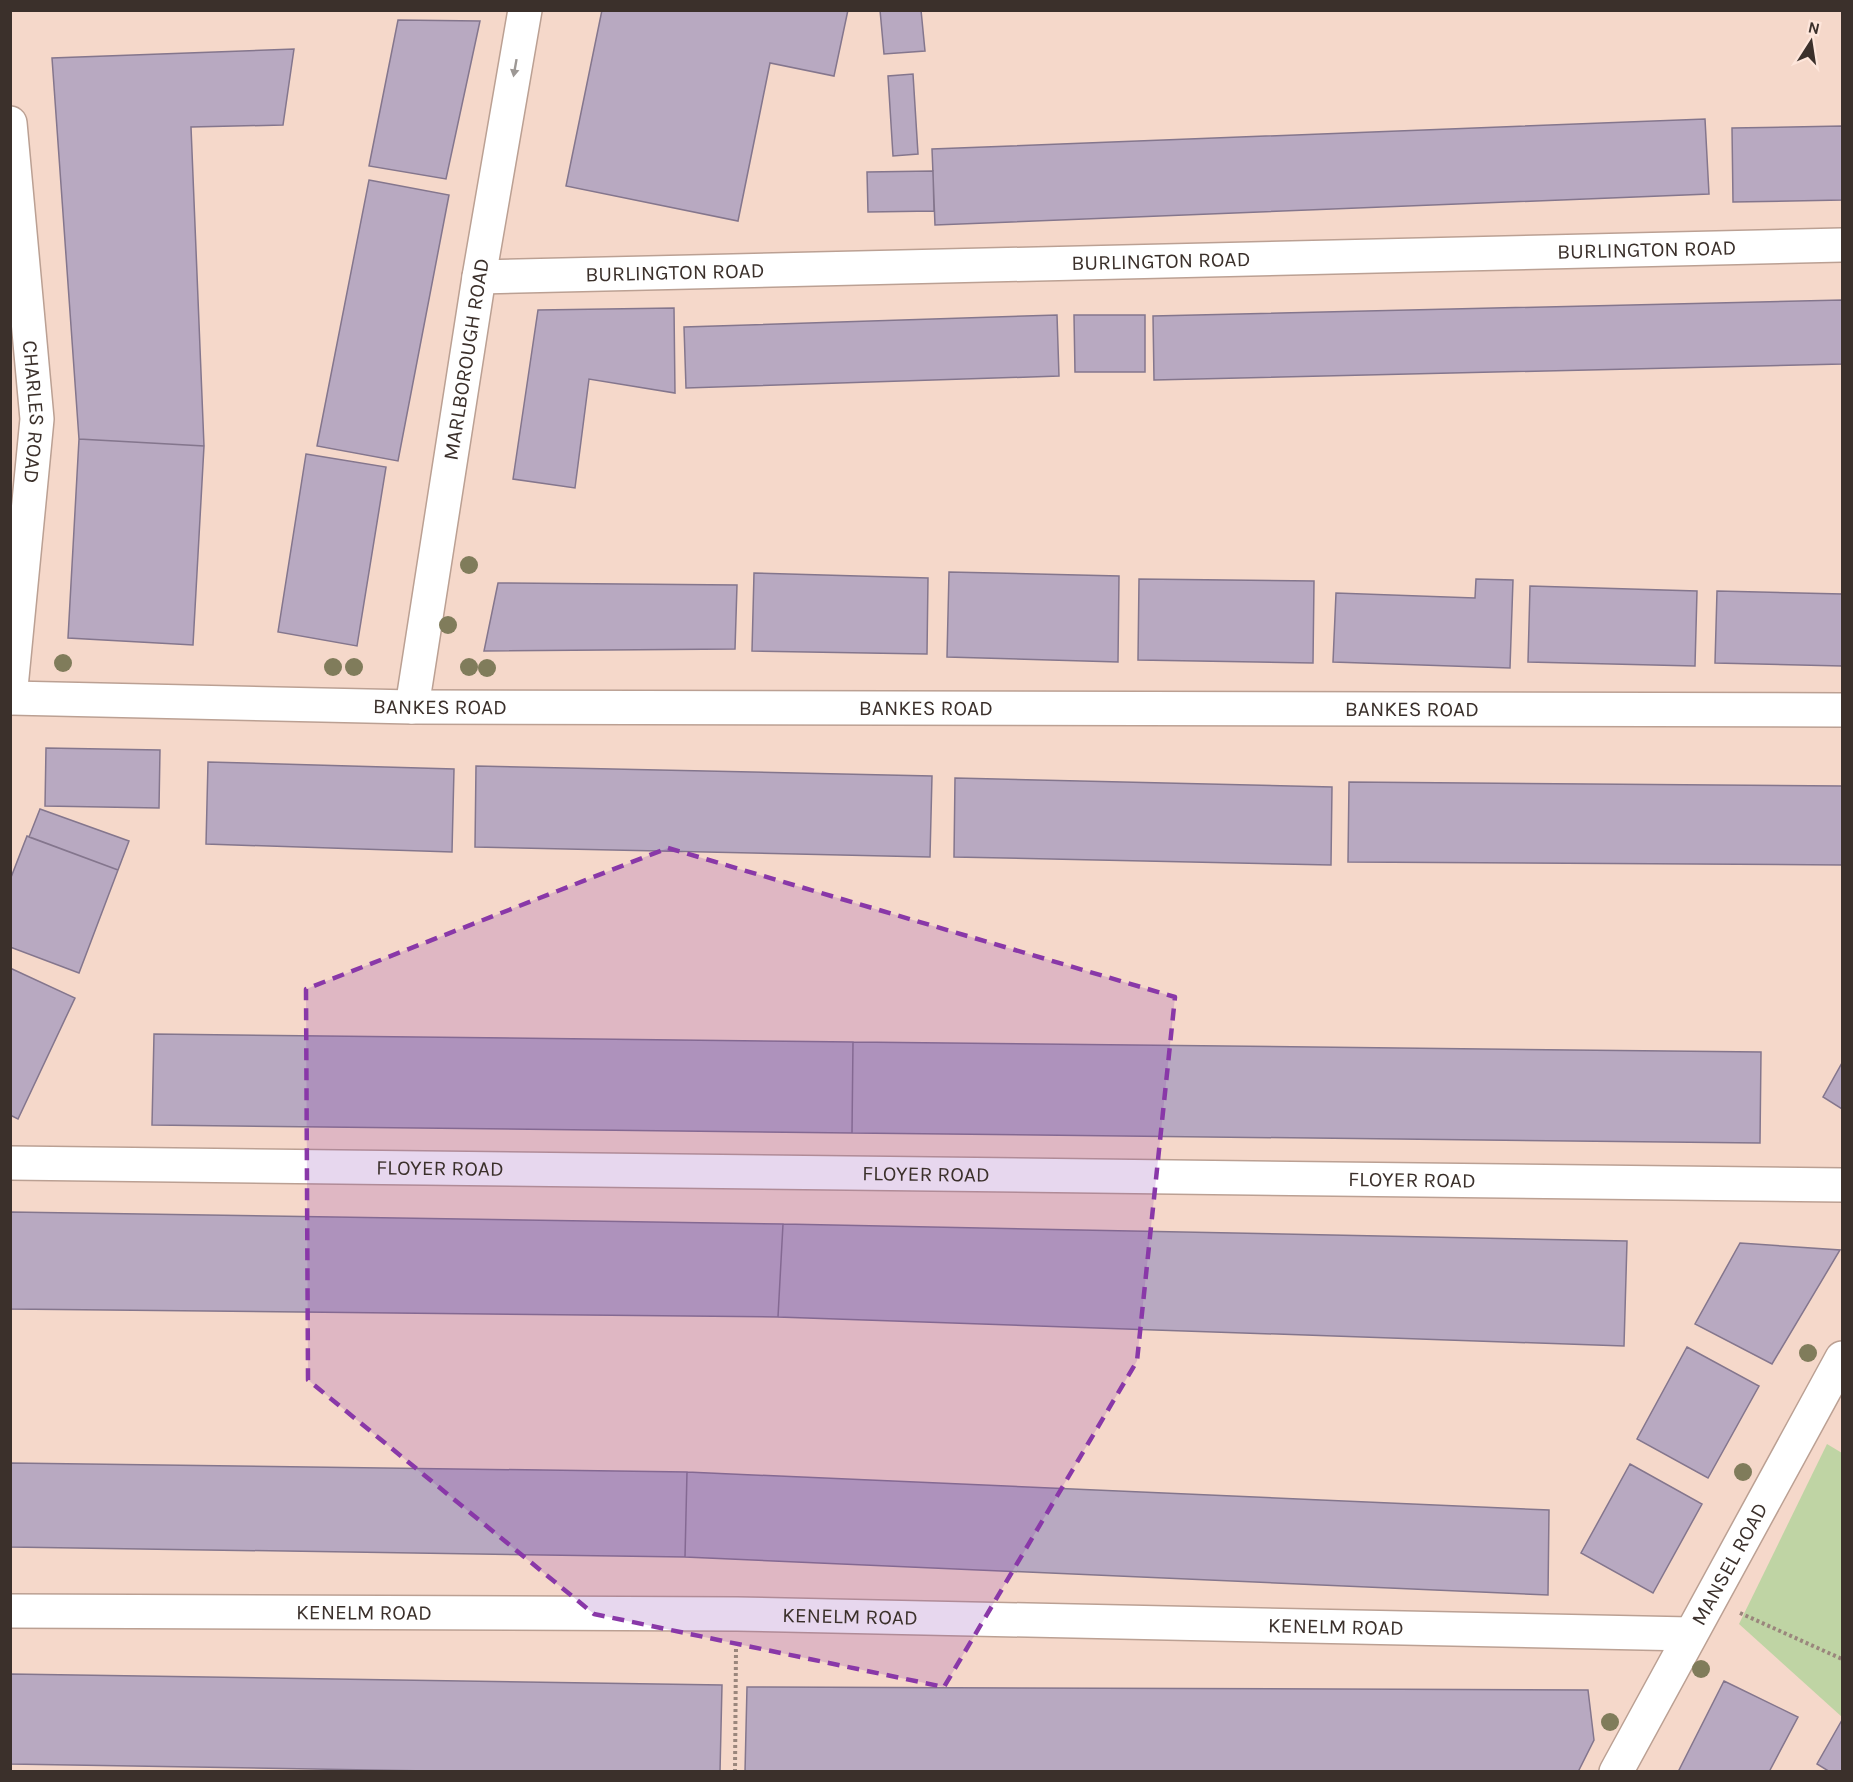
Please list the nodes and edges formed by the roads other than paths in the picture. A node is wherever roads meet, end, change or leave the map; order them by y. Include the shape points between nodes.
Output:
1 (525, 10) edge
2 (10, 123) edge
3 (1842, 245) edge
4 (479, 278) junction
5 (11, 698) edge
6 (412, 707) junction
7 (1842, 710) edge
8 (10, 1162) edge
9 (1842, 1185) edge
10 (1842, 1358) edge
11 (10, 1611) edge
12 (1690, 1634) junction
13 (1616, 1772) edge

1 -> 4 street, MARLBOROUGH ROAD
2 - 5 street, CHARLES ROAD via 37,419
3 - 4 street, BURLINGTON ROAD
4 - 6 street, MARLBOROUGH ROAD
5 - 6 street, BANKES ROAD
6 - 7 street, BANKES ROAD
8 - 9 street, FLOYER ROAD
10 - 12 street, MANSEL ROAD
11 - 12 street, KENELM ROAD via 736,1614
12 - 13 street, MANSEL ROAD

